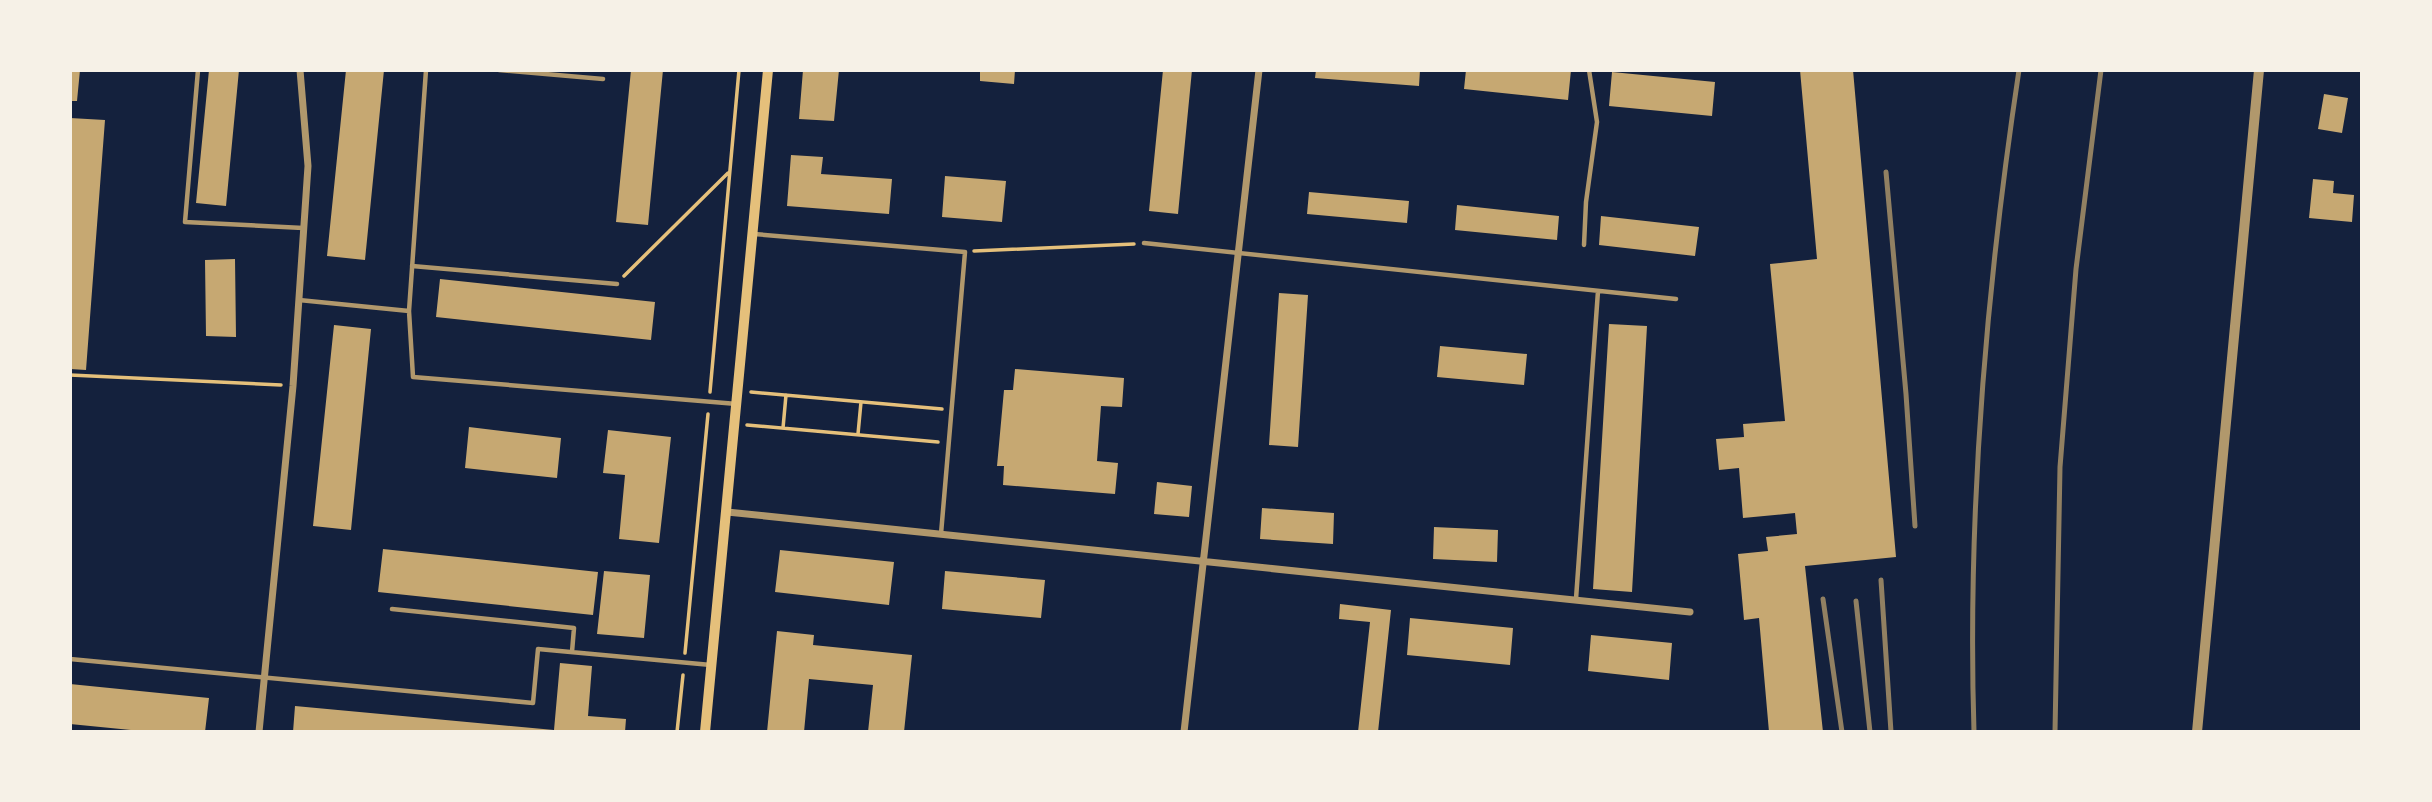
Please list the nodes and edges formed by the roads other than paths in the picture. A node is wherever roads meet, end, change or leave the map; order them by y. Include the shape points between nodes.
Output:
1 (198, 70) edge
2 (300, 70) edge
3 (426, 70) edge
4 (499, 70) edge
5 (768, 70) edge
6 (1259, 70) edge
7 (1589, 70) edge
8 (2259, 70) edge
9 (603, 79) dead end
10 (304, 228) junction
11 (753, 233) junction
12 (1144, 243) road end
13 (1584, 245) dead end
14 (1239, 254) junction
15 (412, 266) junction
16 (617, 284) road end
17 (1598, 291) junction
18 (299, 299) junction
19 (1676, 299) dead end
20 (409, 311) junction
21 (737, 404) junction
22 (727, 512) junction
23 (941, 534) junction
24 (1203, 561) junction
25 (1576, 600) junction
26 (392, 609) dead end
27 (1690, 612) dead end
28 (572, 652) junction
29 (70, 659) edge
30 (712, 666) junction
31 (265, 677) junction
32 (259, 732) edge
33 (705, 732) edge
34 (1184, 732) edge
35 (2197, 732) edge

1 - 10 lane via 185,222
2 - 10 street via 309,166
3 - 15 lane
4 - 9 lane
5 - 11 main road
6 - 14 street
7 - 13 lane via 1597,122
8 - 35 street
10 - 18 street
11 - 21 main road
11 - 23 lane via 965,252
12 - 14 lane
14 - 17 lane
14 - 24 street
15 - 16 lane
15 - 20 lane
17 - 19 lane
17 - 25 lane
18 - 20 lane
18 - 31 street
20 - 21 lane via 413,377
21 - 22 main road
22 - 23 street
22 - 30 main road
23 - 24 street
24 - 25 street
24 - 34 street
25 - 27 street
26 - 28 lane via 574,628
28 - 30 lane
28 - 31 lane via 538,649 533,703
29 - 31 lane
30 - 33 main road
31 - 32 street

